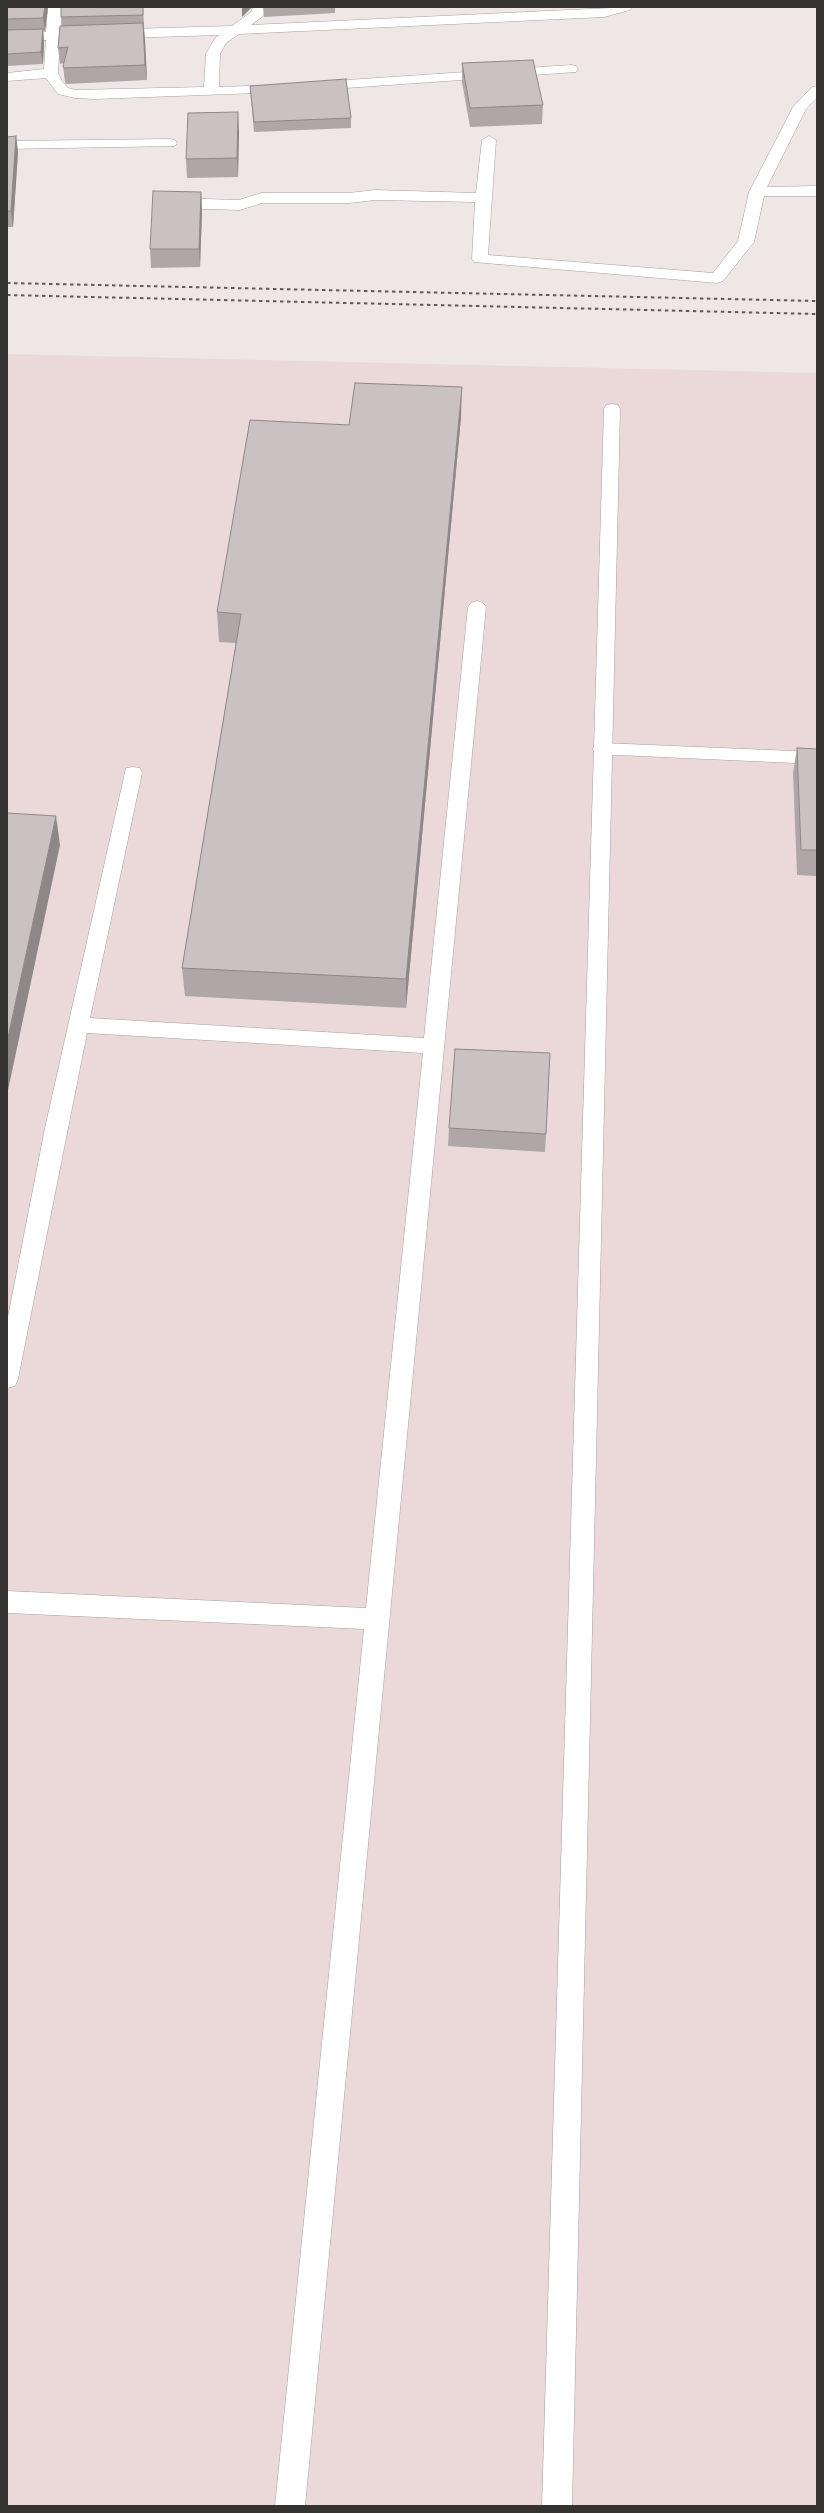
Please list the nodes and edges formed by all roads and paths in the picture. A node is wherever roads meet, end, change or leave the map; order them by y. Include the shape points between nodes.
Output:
1 (55, 7) edge
2 (260, 7) edge
3 (625, 7) edge
4 (468, 12) edge
5 (234, 30) junction
6 (54, 34) junction
7 (7, 37) edge
8 (571, 69) dead end
9 (51, 73) junction
10 (7, 77) edge
11 (817, 90) edge
12 (211, 92) junction
13 (489, 140) dead end
14 (170, 143) dead end
15 (7, 145) edge
16 (817, 191) edge
17 (757, 192) junction
18 (483, 198) junction
19 (158, 203) edge
20 (612, 409) dead end
21 (477, 607) dead end
22 (602, 749) junction
23 (817, 758) edge
24 (133, 773) dead end
25 (78, 1025) junction
26 (434, 1046) junction
27 (7, 1380) edge
28 (7, 1602) edge
29 (377, 1619) junction
30 (290, 2506) edge
31 (557, 2506) edge

1 - 6 street
2 - 5 street via 257,14
3 - 4 street via 604,13
4 - 5 street
5 - 6 street
5 - 12 street via 220,41 213,54
6 - 7 street
6 - 9 street
8 - 12 street
9 - 10 street
9 - 12 street via 55,84 63,91 75,94
11 - 17 street via 800,107
13 - 18 street
14 - 15 street
16 - 17 street
17 - 18 street via 746,242 717,278 480,259
18 - 19 street via 375,195 349,198 261,198 240,204
20 - 22 street
21 - 26 street
22 - 23 street
22 - 31 street
24 - 25 street
25 - 26 street
25 - 27 street
26 - 29 street
28 - 29 street
29 - 30 street

